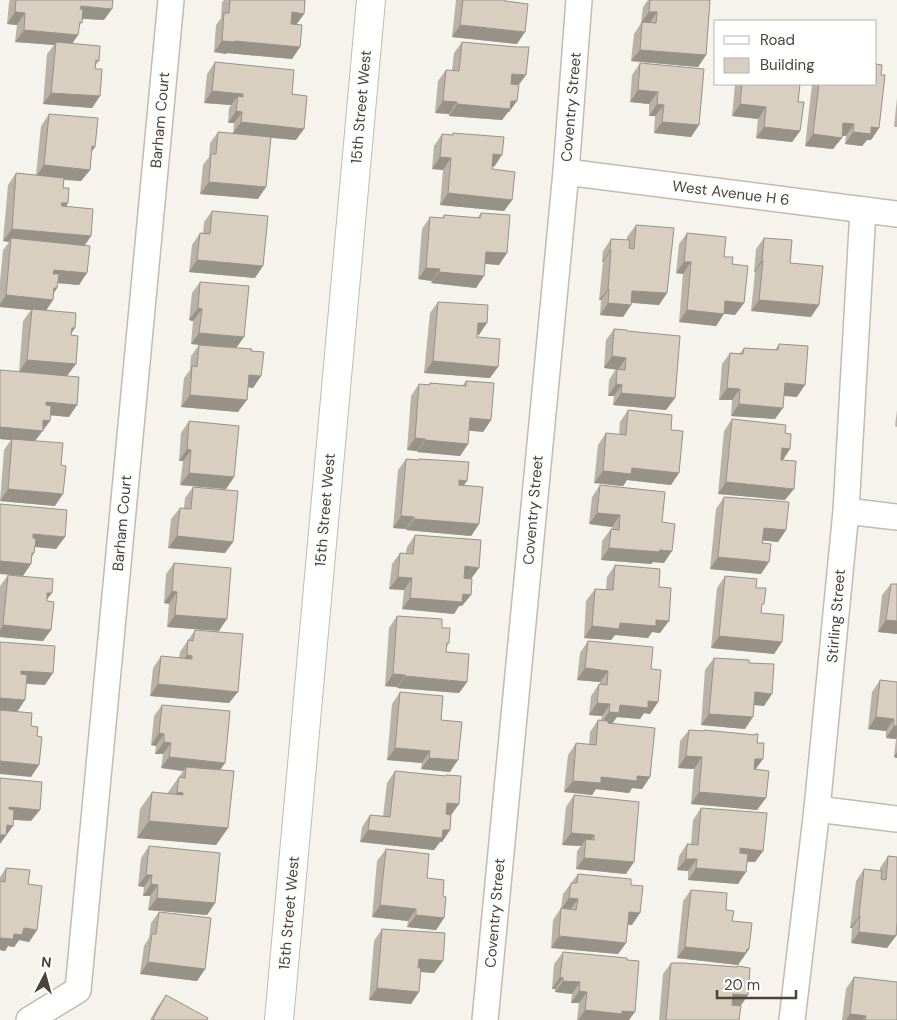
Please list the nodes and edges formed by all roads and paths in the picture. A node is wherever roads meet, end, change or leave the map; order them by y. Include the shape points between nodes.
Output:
1 (171, 0) edge
2 (371, 0) edge
3 (579, 0) edge
4 (566, 172) junction
5 (863, 210) junction
6 (897, 214) edge
7 (846, 511) junction
8 (897, 517) edge
9 (817, 809) junction
10 (897, 819) edge
11 (29, 1020) edge
12 (279, 1020) edge
13 (485, 1020) edge
14 (792, 1020) edge

1 - 11 street, Barham Court via 78,990
2 - 12 street, 15th Street West
3 - 4 street, Coventry Street
4 - 5 street, West Avenue H 6
4 - 13 street, Coventry Street
5 - 6 street, West Avenue H 6
5 - 7 street, Stirling Street
7 - 8 street
7 - 9 street, Stirling Street
9 - 10 street
9 - 14 street, Stirling Street

